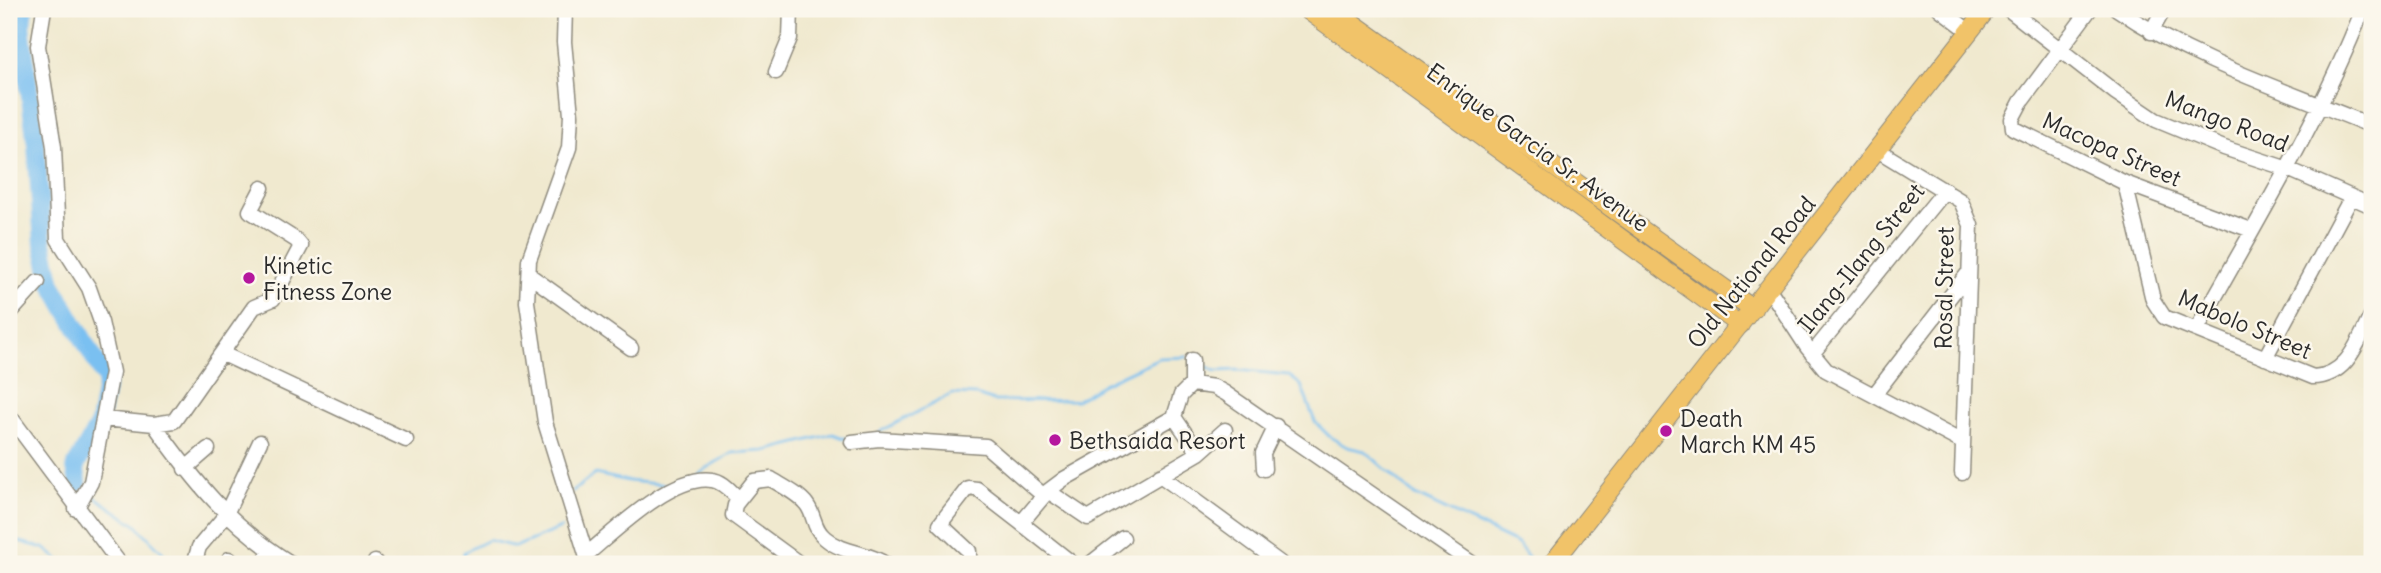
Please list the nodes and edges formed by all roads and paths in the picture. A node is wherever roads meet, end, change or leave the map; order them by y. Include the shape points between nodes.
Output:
1 (44, 9) edge
2 (565, 9) edge
3 (791, 9) edge
4 (1306, 9) edge
5 (1333, 9) edge
6 (1940, 9) edge
7 (1987, 9) edge
8 (2008, 9) edge
9 (2090, 9) edge
10 (2117, 9) edge
11 (2164, 9) edge
12 (2363, 9) edge
13 (1969, 31) junction
14 (2151, 32) junction
15 (2060, 48) junction
16 (776, 72) dead end
17 (2319, 104) junction
18 (2372, 126) edge
19 (1878, 151) junction
20 (2288, 169) junction
21 (2125, 183) junction
22 (262, 188) dead end
23 (1945, 190) junction
24 (2351, 198) junction
25 (2372, 206) edge
26 (2251, 230) junction
27 (1970, 272) junction
28 (529, 275) junction
29 (38, 282) dead end
30 (1769, 289) junction
31 (1753, 309) junction
32 (9, 313) edge
33 (2372, 314) edge
34 (1740, 325) junction
35 (2197, 329) junction
36 (631, 348) dead end
37 (223, 354) junction
38 (1812, 354) junction
39 (2265, 358) junction
40 (1192, 360) dead end
41 (1192, 384) junction
42 (1874, 396) junction
43 (9, 415) edge
44 (1174, 417) junction
45 (104, 419) junction
46 (154, 424) junction
47 (1276, 426) junction
48 (1225, 430) dead end
49 (406, 440) dead end
50 (260, 442) dead end
51 (852, 442) dead end
52 (1962, 442) junction
53 (208, 449) dead end
54 (1199, 453) junction
55 (185, 468) junction
56 (1264, 470) dead end
57 (1962, 473) dead end
58 (1160, 475) junction
59 (1046, 494) junction
60 (739, 499) junction
61 (80, 504) junction
62 (225, 516) junction
63 (1021, 523) junction
64 (1123, 538) dead end
65 (272, 552) junction
66 (851, 559) edge
67 (588, 560) edge
68 (1280, 563) edge
69 (120, 564) edge
70 (194, 564) edge
71 (261, 564) edge
72 (292, 564) edge
73 (800, 564) edge
74 (885, 564) edge
75 (969, 564) edge
76 (1073, 564) edge
77 (1090, 564) edge
78 (1473, 564) edge
79 (1552, 564) edge

1 - 45 street via 38,46 54,147 58,239 89,288 101,322 112,372
2 - 28 street via 569,148 529,260
3 - 16 street via 790,38
4 - 34 main road, Enrique Garcia Sr. Avenue
5 - 31 main road, Enrique Garcia Sr. Avenue
6 - 13 street
7 - 13 main road, Old National Road
8 - 15 street, Mango Road
9 - 15 street, Macopa Street
10 - 14 street
11 - 14 street
12 - 17 street
13 - 19 main road, Old National Road
14 - 17 street via 2210,62
15 - 20 street, Mango Road via 2156,120
15 - 21 street, Macopa Street via 2021,102 2012,119 2013,128
17 - 18 street
17 - 20 street
19 - 23 street, Rosal Street
19 - 30 main road, Old National Road
20 - 24 street, Mango Road
20 - 26 street
21 - 26 street, Macopa Street
21 - 35 street, Mabolo Street via 2158,309 2171,322
22 - 37 street via 250,211 301,246 273,299 254,307
23 - 27 street, Rosal Street via 1961,201 1971,225
23 - 38 street, Ilang-Ilang Street
24 - 25 street, Mango Road
24 - 39 street
26 - 35 street
27 - 42 street
27 - 52 street, Rosal Street
28 - 36 street
28 - 67 street via 527,302 545,422
29 - 32 street
30 - 31 main road, Old National Road
30 - 38 street
31 - 34 main road, Old National Road
33 - 39 street, Mabolo Street via 2348,360 2330,375 2313,377
34 - 79 main road, Old National Road
35 - 39 street, Mabolo Street
37 - 46 street via 179,417
37 - 49 street
38 - 42 street via 1835,376
40 - 41 street
41 - 44 street via 1181,395
41 - 47 street via 1214,387
42 - 52 street
43 - 61 street
44 - 54 street
44 - 59 street via 1064,479
45 - 46 street
45 - 61 street via 91,482
46 - 55 street
47 - 56 street via 1263,453
47 - 78 street
48 - 54 street
50 - 62 street
51 - 59 street via 878,439 986,446
52 - 57 street, Rosal Street
53 - 55 street
54 - 58 street
55 - 62 street
58 - 59 street via 1088,518
58 - 68 street
59 - 63 street
60 - 66 street via 754,481 771,478 807,504 816,529
60 - 67 street via 713,480 662,492
60 - 73 street via 733,515
61 - 69 street
62 - 65 street
62 - 70 street via 199,547
63 - 75 street via 977,489 968,488 940,524 969,551
63 - 76 street
64 - 77 street
65 - 71 street
65 - 72 street
66 - 74 street via 866,555

